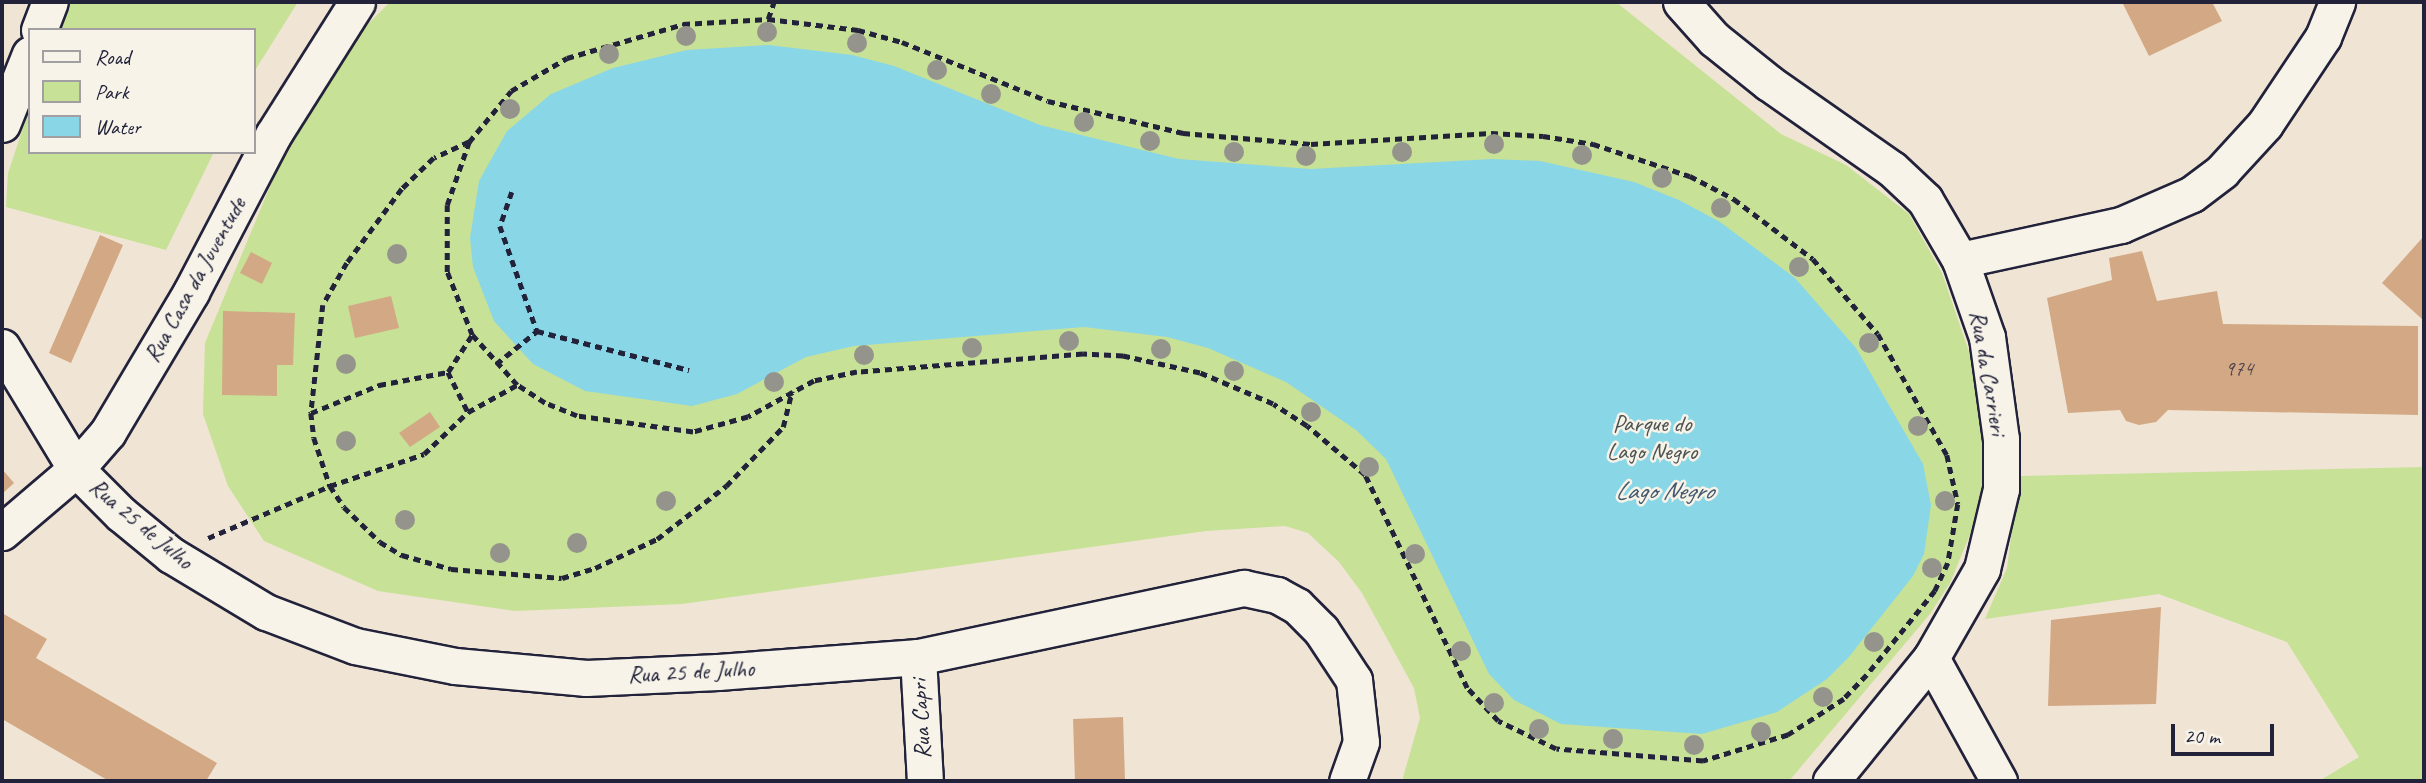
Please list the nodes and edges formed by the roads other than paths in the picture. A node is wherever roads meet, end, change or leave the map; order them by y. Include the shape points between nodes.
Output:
1 (50, 2) edge
2 (357, 2) edge
3 (1681, 2) edge
4 (2337, 2) edge
5 (40, 28) edge
6 (28, 59) edge
7 (2, 124) edge
8 (1960, 260) junction
9 (2, 347) edge
10 (76, 469) junction
11 (2, 532) edge
12 (918, 657) junction
13 (1931, 658) junction
14 (925, 781) edge
15 (1347, 781) edge
16 (1831, 781) edge
17 (1998, 781) edge

1 - 5 street
2 - 10 street, Rua Casa da Juventude via 273,135 139,381 108,432
3 - 8 street, Rua da Carrieri via 1714,39 1769,83 1910,185 1942,223
4 - 8 street via 2323,37 2266,124 2222,171 2192,194 2121,225
6 - 7 street
8 - 13 street, Rua da Carrieri via 1987,337 2001,439 2001,489 1982,569
9 - 10 street, Rua 25 de Julho
10 - 11 street, Rua Casa da Juventude
10 - 12 street, Rua 25 de Julho via 171,555 279,617 355,646 455,666 586,678
12 - 14 street, Rua Capri
12 - 15 street, Rua 25 de Julho via 1213,592 1244,588 1277,594 1321,630 1354,680 1361,742
13 - 16 street, Rua da Carrieri
13 - 17 street

